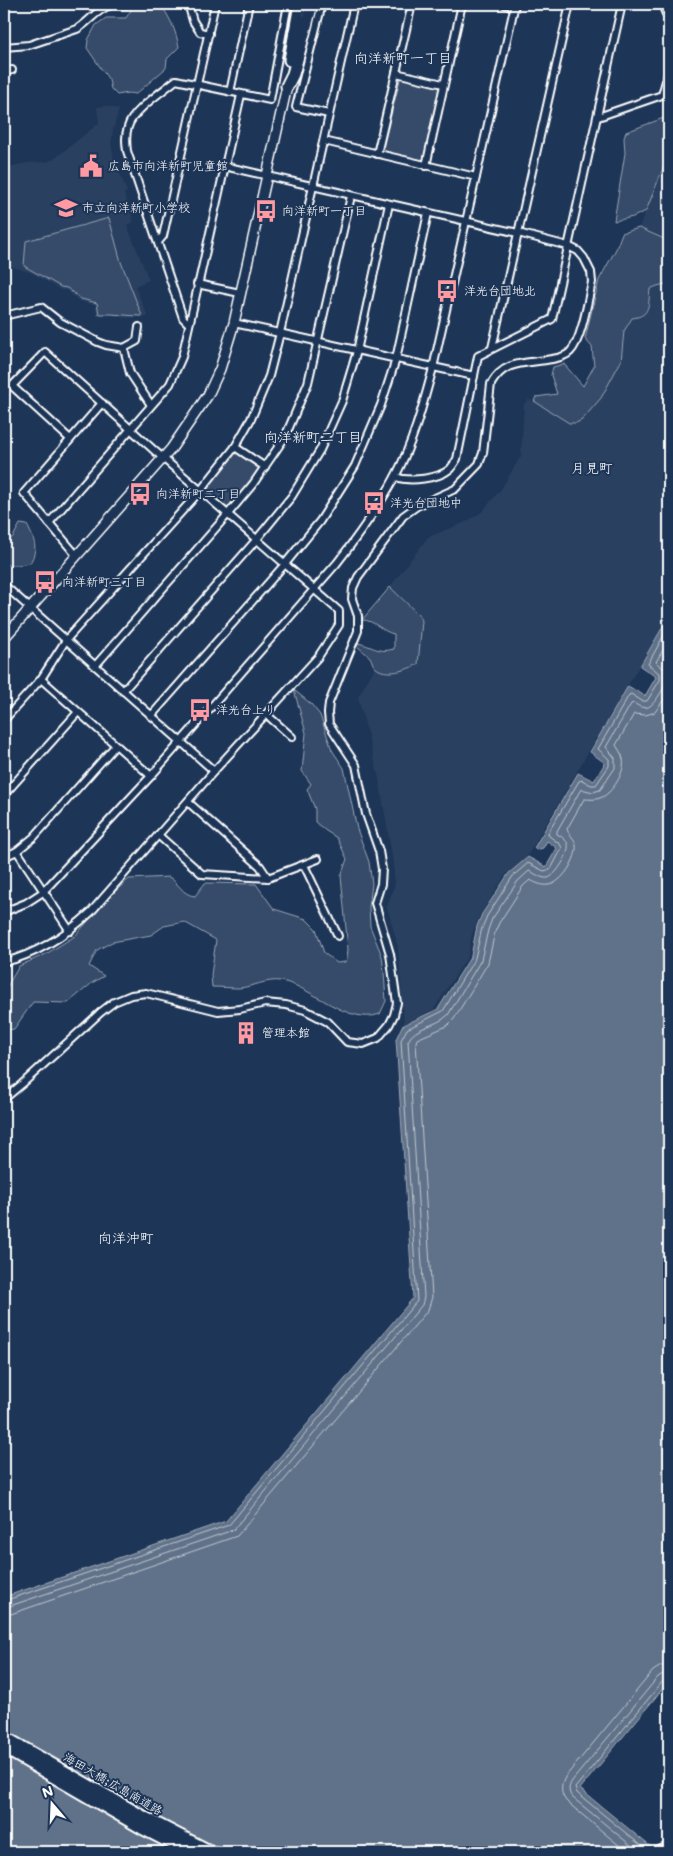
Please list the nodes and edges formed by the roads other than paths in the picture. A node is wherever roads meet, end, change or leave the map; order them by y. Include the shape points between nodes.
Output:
1 (114, 4) edge
2 (128, 4) edge
3 (186, 4) edge
4 (215, 4) edge
5 (249, 4) edge
6 (288, 4) edge
7 (300, 4) edge
8 (306, 4) edge
9 (312, 4) edge
10 (322, 4) edge
11 (354, 4) edge
12 (412, 4) edge
13 (462, 4) edge
14 (504, 4) edge
15 (570, 4) edge
16 (622, 4) edge
17 (662, 4) edge
18 (515, 5) edge
19 (669, 22) edge
20 (209, 34) junction
21 (4, 47) edge
22 (12, 70) dead end
23 (669, 70) edge
24 (4, 72) edge
25 (396, 73) junction
26 (444, 84) junction
27 (198, 85) junction
28 (286, 86) junction
29 (230, 92) junction
30 (241, 95) junction
31 (666, 95) edge
32 (329, 114) junction
33 (598, 117) junction
34 (324, 140) junction
35 (377, 154) junction
36 (224, 166) junction
37 (426, 166) junction
38 (267, 176) junction
39 (476, 177) junction
40 (313, 188) junction
41 (350, 196) junction
42 (389, 204) junction
43 (428, 213) junction
44 (467, 222) junction
45 (518, 233) junction
46 (158, 242) junction
47 (568, 246) junction
48 (197, 284) junction
49 (240, 293) junction
50 (4, 316) edge
51 (189, 324) junction
52 (234, 324) junction
53 (139, 327) dead end
54 (280, 333) junction
55 (318, 343) junction
56 (124, 348) junction
57 (492, 348) junction
58 (357, 351) junction
59 (396, 358) junction
60 (433, 368) junction
61 (474, 376) junction
62 (102, 403) junction
63 (151, 406) junction
64 (130, 428) junction
65 (70, 439) junction
66 (234, 447) junction
67 (163, 458) junction
68 (265, 467) junction
69 (395, 477) junction
70 (201, 490) junction
71 (228, 514) junction
72 (49, 523) junction
73 (257, 539) junction
74 (77, 556) junction
75 (285, 564) junction
76 (4, 585) edge
77 (314, 590) junction
78 (30, 608) junction
79 (4, 638) edge
80 (66, 640) junction
81 (94, 666) junction
82 (41, 678) junction
83 (123, 691) junction
84 (78, 712) junction
85 (266, 714) junction
86 (151, 716) junction
87 (4, 720) edge
88 (292, 737) dead end
89 (180, 742) junction
90 (115, 746) junction
91 (214, 771) junction
92 (150, 776) junction
93 (4, 794) edge
94 (188, 802) junction
95 (158, 835) junction
96 (17, 851) junction
97 (4, 857) edge
98 (318, 859) dead end
99 (304, 865) junction
100 (268, 878) junction
101 (43, 892) junction
102 (4, 912) edge
103 (70, 931) junction
104 (338, 936) dead end
105 (4, 962) edge
106 (4, 1099) edge
107 (4, 1737) edge
108 (4, 1748) edge
109 (669, 1848) edge
110 (189, 1852) edge
111 (211, 1852) edge
112 (661, 1852) edge

1 - 2 street
1 - 21 street via 98,11 77,29 29,44
3 - 20 street via 200,32
4 - 20 street
5 - 29 street
6 - 30 street via 270,100
7 - 28 highway
8 - 28 highway
9 - 28 highway via 293,74
10 - 32 street via 296,106
11 - 32 street
12 - 25 street
13 - 26 street
14 - 18 street
15 - 45 street
16 - 33 street
17 - 19 street
18 - 39 street
20 - 27 street
22 - 24 street
23 - 31 street
25 - 26 street
25 - 35 street
26 - 37 street
27 - 29 street
27 - 46 street via 163,236
27 - 46 street via 176,80 137,113 128,126 127,151
28 - 38 street
29 - 30 street
30 - 36 street
31 - 33 street
32 - 34 street
33 - 47 street
34 - 35 street
34 - 40 street
35 - 37 street
36 - 38 street
36 - 48 street
37 - 39 street
38 - 40 street
38 - 49 street
39 - 44 street
40 - 41 street
40 - 54 street
41 - 42 street
41 - 55 street
42 - 43 street
42 - 58 street
43 - 44 street
43 - 59 street
44 - 45 street
44 - 60 street
45 - 47 street
45 - 57 street
46 - 51 street via 183,318
47 - 57 street via 552,319
47 - 106 street via 584,258 592,282 577,343 569,353 559,358 510,365 496,376 491,384 479,464 455,489 403,516 353,588 358,630 328,713 332,730 356,765 366,814 379,851 381,884 374,903 390,954 397,1002 389,1025 378,1038 363,1044 347,1042 328,1022 286,1005 265,1003 218,1011 159,995 131,995 101,1012
48 - 49 street
48 - 51 street
49 - 52 street
50 - 56 street via 41,307 60,322 98,342
51 - 63 street via 182,357 170,384
52 - 54 street
52 - 67 street via 208,395
53 - 56 street via 136,341
54 - 55 street
54 - 66 street via 269,376 251,419
55 - 58 street
55 - 68 street via 308,383 289,428
56 - 63 street via 130,374
57 - 61 street via 478,356
58 - 59 street
58 - 73 street via 342,401 320,450 292,496
59 - 60 street
59 - 75 street via 381,405 355,466 320,521
60 - 61 street
60 - 69 street via 421,414
61 - 69 street via 457,459 450,469 437,476 404,480
62 - 64 street
62 - 65 street
62 - 65 street via 45,352 12,386
63 - 64 street
64 - 67 street
64 - 72 street
65 - 72 street via 24,493
66 - 68 street
66 - 70 street
67 - 70 street
67 - 74 street
68 - 71 street
69 - 77 street via 355,540
70 - 71 street
70 - 80 street
71 - 73 street
71 - 81 street
72 - 74 street
73 - 75 street
73 - 83 street
74 - 78 street
75 - 77 street
75 - 86 street
76 - 78 street
77 - 85 street via 339,611 339,625 318,657
77 - 89 street
78 - 79 street
78 - 80 street
80 - 81 street
80 - 82 street
81 - 83 street
82 - 84 street
82 - 87 street
83 - 86 street
84 - 90 street
84 - 93 street
85 - 88 street
85 - 91 street
86 - 89 street
89 - 91 street
89 - 92 street
90 - 92 street
90 - 96 street via 34,837
91 - 94 street
92 - 101 street
94 - 95 street
94 - 100 street via 260,866
95 - 100 street via 202,874
95 - 103 street via 91,912
96 - 97 street
96 - 101 street
98 - 99 street
99 - 100 street
99 - 104 street
101 - 102 street
101 - 103 street
103 - 105 street via 42,948
107 - 111 highway, 海田大橋;広島南道路 via 147,1820
108 - 110 highway, 海田大橋;広島南道路
109 - 112 highway

